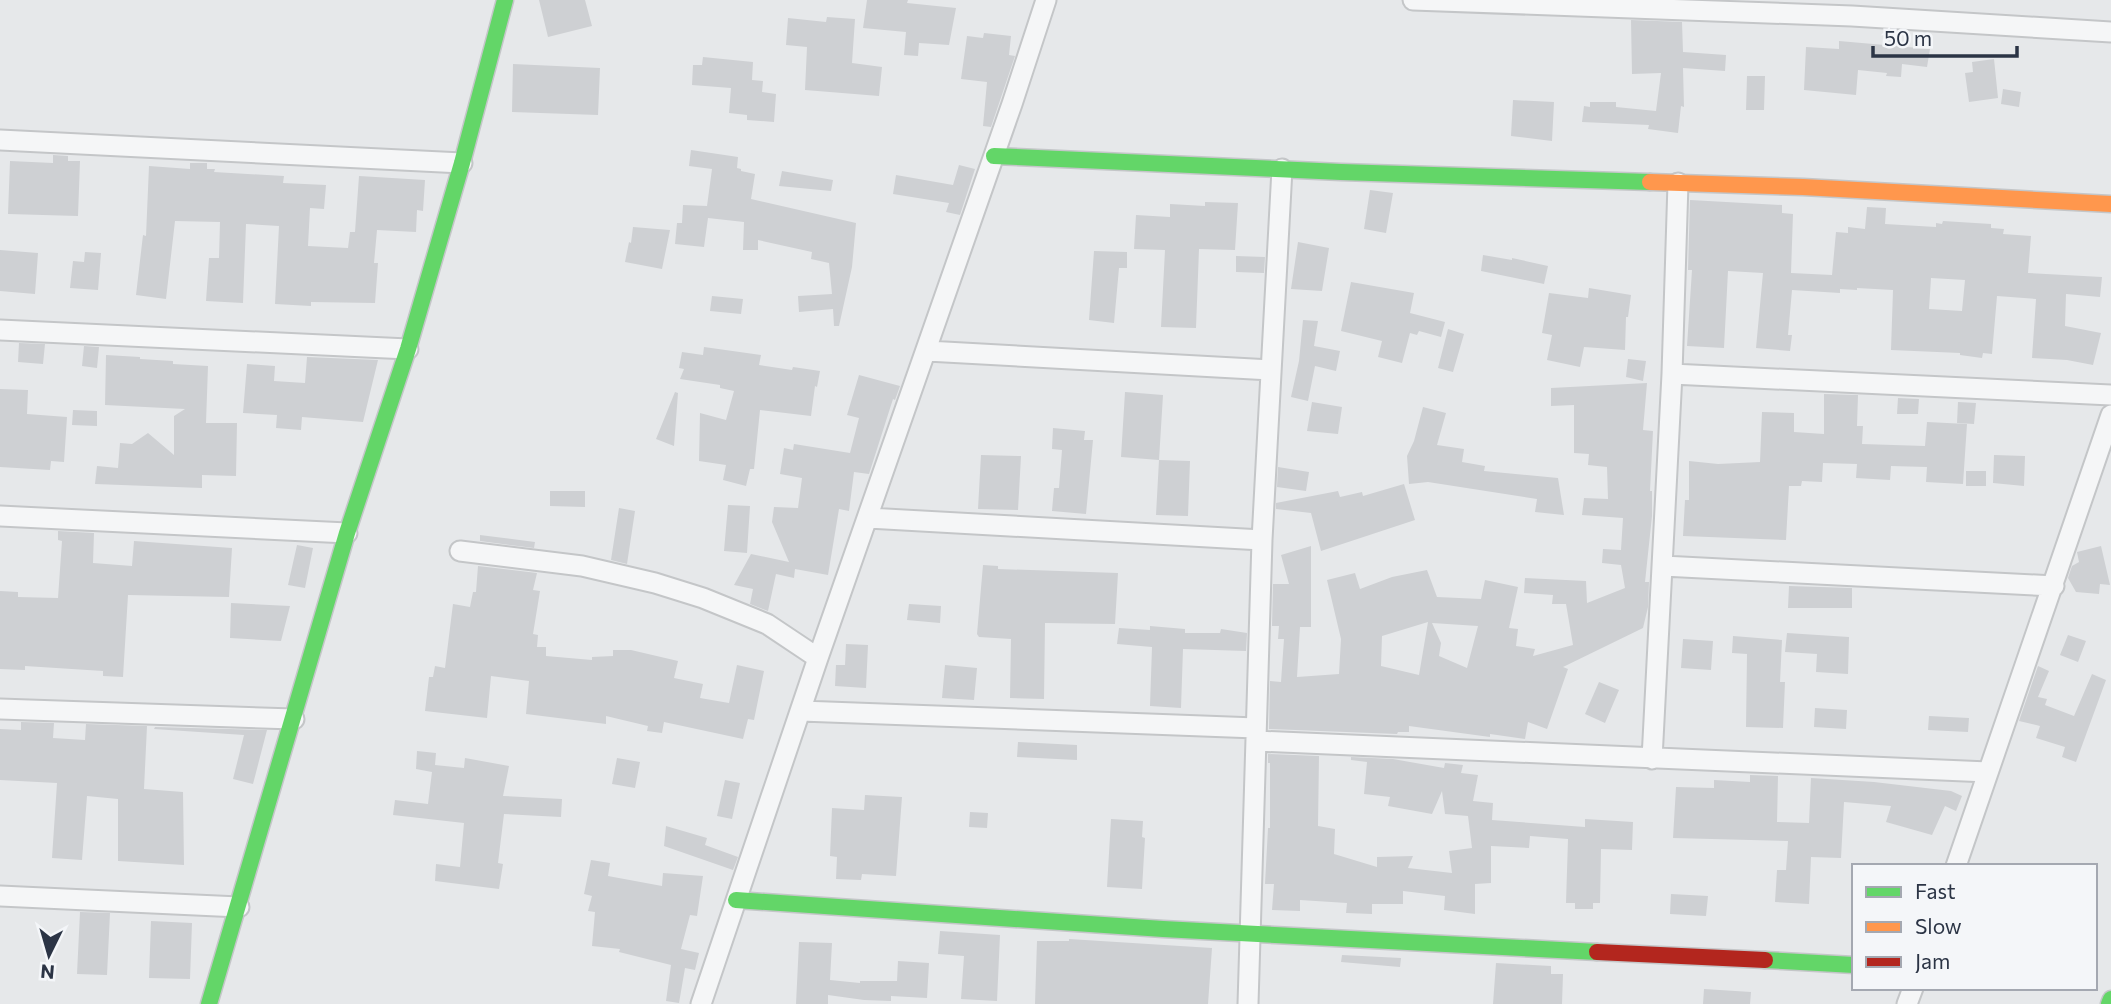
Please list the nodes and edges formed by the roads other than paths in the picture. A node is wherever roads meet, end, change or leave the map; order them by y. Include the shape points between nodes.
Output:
1 (505, 0) edge
2 (1046, 0) edge
3 (1413, 0) edge
4 (1581, 3) edge
5 (1852, 8) edge
6 (2111, 32) edge
7 (0, 140) edge
8 (994, 156) junction
9 (463, 163) junction
10 (1282, 169) junction
11 (1678, 183) junction
12 (2111, 204) edge
13 (0, 330) edge
14 (408, 349) junction
15 (927, 351) junction
16 (1271, 370) junction
17 (1672, 374) junction
18 (2111, 395) edge
19 (2111, 415) edge
20 (0, 516) edge
21 (868, 518) junction
22 (347, 533) junction
23 (1262, 540) junction
24 (460, 551) dead end
25 (1663, 566) junction
26 (2054, 586) junction
27 (818, 658) junction
28 (0, 709) edge
29 (801, 711) junction
30 (294, 719) junction
31 (1256, 735) junction
32 (1652, 759) junction
33 (1988, 772) junction
34 (1957, 864) edge
35 (0, 896) edge
36 (736, 900) junction
37 (239, 907) junction
38 (1249, 933) junction
39 (1852, 965) edge
40 (2111, 999) edge
41 (209, 1004) edge
42 (701, 1004) edge
43 (1248, 1004) edge
44 (2109, 1004) edge

1 - 9 street
2 - 8 street
3 - 4 street
4 - 5 street
5 - 6 street
7 - 9 street
8 - 10 street
8 - 15 street
9 - 14 street
10 - 11 street
10 - 16 street
11 - 12 street
11 - 17 street
13 - 14 street
14 - 22 street
15 - 16 street
15 - 21 street
16 - 23 street
17 - 18 street
17 - 25 street
19 - 26 street
20 - 22 street
21 - 23 street
21 - 27 street
22 - 30 street
23 - 31 street
24 - 27 street via 582,566 655,583 767,624
25 - 26 street
25 - 32 street
26 - 33 street
27 - 29 street
28 - 30 street
29 - 31 street
29 - 36 street
30 - 37 street
31 - 32 street
31 - 38 street
32 - 33 street
33 - 34 street
35 - 37 street
36 - 38 street
36 - 42 street
37 - 41 street
38 - 39 street
38 - 43 street
40 - 44 street

